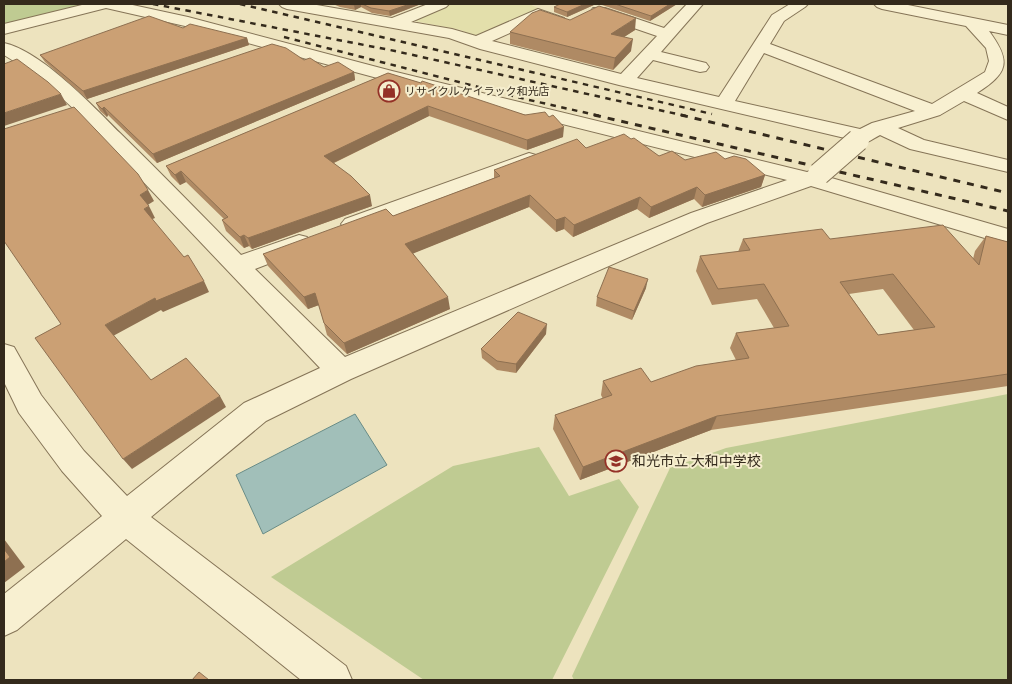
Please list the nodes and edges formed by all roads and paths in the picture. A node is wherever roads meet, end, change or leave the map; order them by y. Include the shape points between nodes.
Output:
1 (106, 4) edge
2 (289, 4) edge
3 (441, 4) edge
4 (800, 4) edge
5 (886, 4) edge
6 (691, 5) edge
7 (394, 22) junction
8 (972, 24) junction
9 (4, 28) edge
10 (1008, 30) edge
11 (667, 34) junction
12 (477, 42) junction
13 (272, 45) junction
14 (760, 46) junction
15 (4, 48) edge
16 (244, 54) edge
17 (649, 54) junction
18 (700, 66) dead end
19 (387, 75) junction
20 (624, 81) junction
21 (359, 86) edge
22 (963, 94) junction
23 (724, 105) junction
24 (933, 111) junction
25 (1008, 114) edge
26 (610, 130) junction
27 (867, 134) junction
28 (573, 143) edge
29 (545, 153) edge
30 (1008, 166) edge
31 (814, 177) junction
32 (1008, 237) edge
33 (237, 266) junction
34 (4, 355) edge
35 (341, 371) junction
36 (126, 518) junction
37 (4, 617) edge
38 (332, 680) edge

1 - 9 street
1 - 13 street
2 - 7 street
3 - 7 street
4 - 14 street via 778,18
5 - 8 street
6 - 11 street
7 - 12 street
8 - 10 street
8 - 22 street via 994,48 999,59 997,70 991,76
11 - 12 street via 597,10 568,25 538,14
11 - 17 street
12 - 20 street
13 - 16 street
13 - 19 street
14 - 23 street
14 - 24 street
15 - 33 street via 56,82 160,171
17 - 18 street
17 - 20 street
19 - 21 street
19 - 26 street
20 - 23 street
22 - 24 street
22 - 25 street
23 - 27 street
24 - 27 street
26 - 28 street
26 - 31 street
27 - 30 street
27 - 31 street, bridge
29 - 33 street
31 - 32 street
31 - 35 street via 699,218
33 - 35 street
34 - 36 street via 30,404 73,461
35 - 36 street via 255,412
36 - 37 street
36 - 38 street

